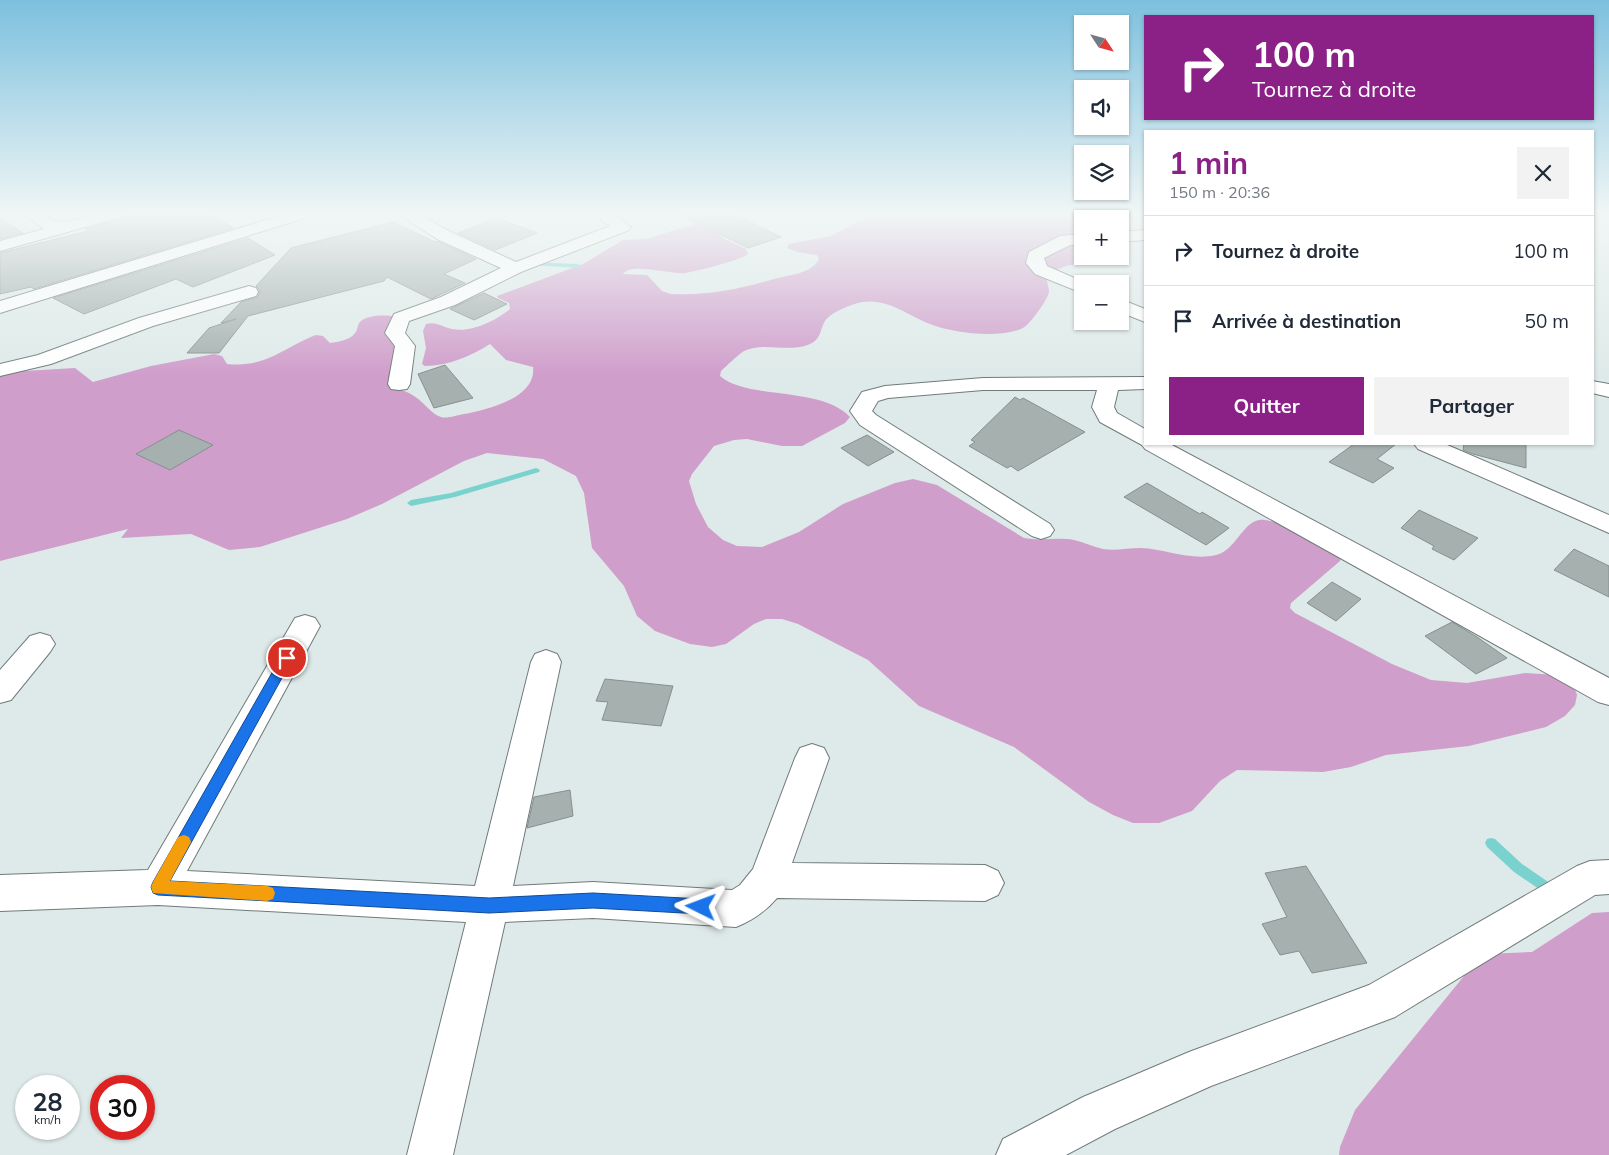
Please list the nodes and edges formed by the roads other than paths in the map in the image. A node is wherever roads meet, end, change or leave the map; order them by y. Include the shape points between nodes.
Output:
1 (127, 268) edge
2 (515, 268) edge
3 (1039, 268) edge
4 (1074, 284) edge
5 (249, 292) dead end
6 (0, 307) edge
7 (1129, 309) edge
8 (1144, 316) edge
9 (0, 370) edge
10 (1109, 383) junction
11 (1144, 383) edge
12 (399, 384) dead end
13 (1144, 438) edge
14 (1155, 445) edge
15 (1428, 445) edge
16 (1609, 525) edge
17 (1041, 530) dead end
18 (305, 626) dead end
19 (40, 644) dead end
20 (546, 662) dead end
21 (0, 691) edge
22 (1609, 693) edge
23 (812, 758) dead end
24 (1609, 877) edge
25 (768, 880) junction
26 (984, 883) dead end
27 (158, 887) junction
28 (0, 893) edge
29 (489, 905) junction
30 (430, 1155) edge
31 (1019, 1155) edge

1 - 6 street
2 - 12 street via 448,301 402,318 395,333 405,346
3 - 4 street
5 - 9 street via 146,322 44,360
7 - 8 street
10 - 11 street
10 - 13 street via 1103,407 1108,417
10 - 17 street via 983,384 885,392 870,397 861,411 868,420
14 - 22 street
15 - 16 street
18 - 27 street
19 - 21 street
20 - 29 street
23 - 25 street
24 - 31 street via 1590,878 1380,1002 1204,1067 1099,1113
25 - 26 street
25 - 29 street via 753,898 736,909 593,900
27 - 28 street
27 - 29 street
29 - 30 street

